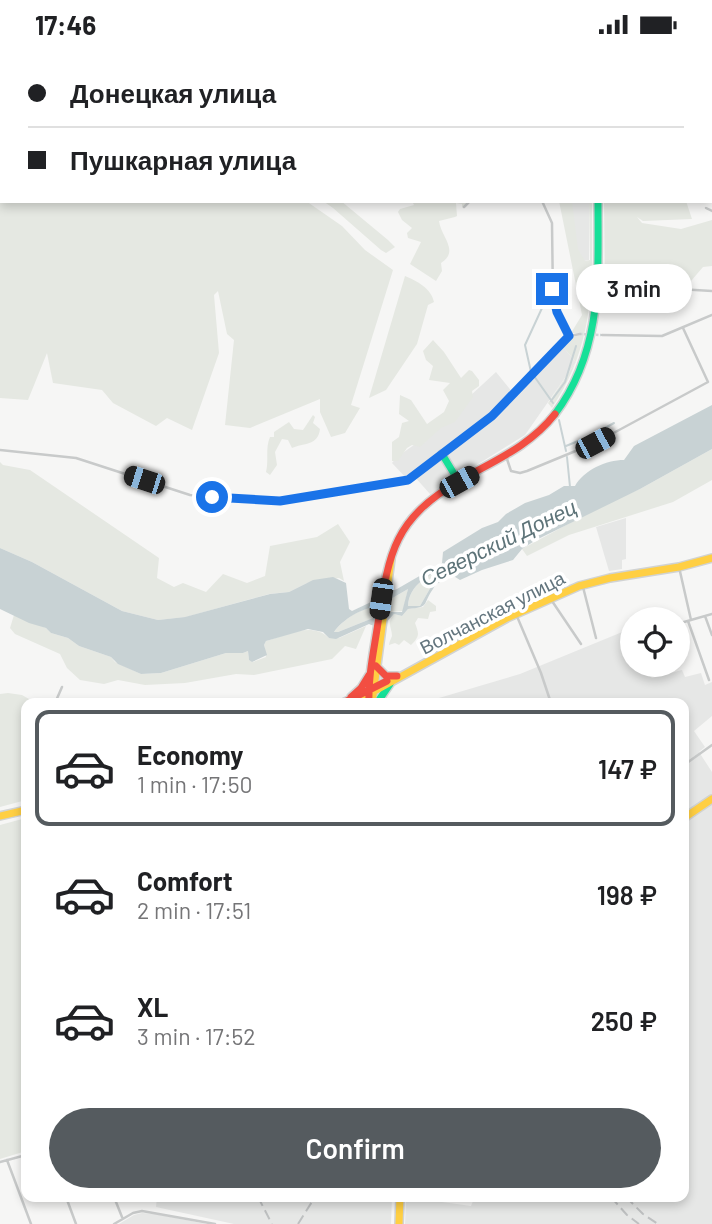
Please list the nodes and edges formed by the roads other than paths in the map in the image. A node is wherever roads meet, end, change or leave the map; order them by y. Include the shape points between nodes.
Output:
1 (468, 203) edge
2 (543, 203) edge
3 (598, 203) edge
4 (464, 207) dead end
5 (706, 208) dead end
6 (712, 211) edge
7 (712, 291) edge
8 (625, 292) dead end
9 (712, 314) edge
10 (682, 328) junction
11 (580, 334) tunnel mouth
12 (602, 335) tunnel mouth
13 (569, 336) junction
14 (710, 381) edge
15 (0, 450) edge
16 (442, 454) junction
17 (506, 456) junction
18 (459, 482) junction
19 (712, 558) edge
20 (679, 567) junction
21 (582, 585) junction
22 (551, 598) junction
23 (687, 607) edge
24 (516, 614) junction
25 (712, 614) edge
26 (705, 616) junction
27 (690, 621) joint
28 (712, 635) edge
29 (596, 638) dead end
30 (581, 644) dead end
31 (374, 665) junction
32 (409, 672) junction
33 (397, 676) junction
34 (709, 680) dead end
35 (62, 687) dead end
36 (371, 697) edge
37 (57, 698) edge
38 (348, 698) edge
39 (549, 698) edge
40 (712, 745) edge
41 (689, 761) edge
42 (712, 799) edge
43 (21, 811) edge
44 (689, 815) edge
45 (0, 816) edge
46 (21, 1156) edge
47 (7, 1160) junction
48 (0, 1162) edge
49 (21, 1197) edge
50 (23, 1202) edge
51 (68, 1202) edge
52 (116, 1202) edge
53 (400, 1202) edge
54 (122, 1218) junction
55 (31, 1224) edge
56 (76, 1224) edge
57 (114, 1224) edge
58 (215, 1224) edge
59 (399, 1224) edge

1 - 4 street
2 - 13 street via 552,223 553,300
3 - 17 main road via 596,321 583,367 545,425
5 - 6 street
7 - 8 street via 662,288
9 - 10 street
10 - 12 street via 662,336
10 - 14 street
11 - 13 street
13 - 16 street via 492,416
14 - 17 street via 595,443 520,473 511,471
15 - 16 street via 76,459 190,495 280,501 408,480
16 - 18 main road
17 - 18 main road
18 - 31 main road via 417,510 403,528 391,554
19 - 20 main road, Волчанская улица
20 - 21 main road, Волчанская улица
20 - 23 street
21 - 22 main road, Волчанская улица
21 - 29 street
22 - 24 main road, Волчанская улица
22 - 30 street
24 - 32 main road, Волчанская улица
24 - 39 street
25 - 26 street
26 - 27 street
26 - 28 street
27 - 34 street
31 - 33 main road via 386,676
31 - 36 main road
31 - 38 main road via 361,688
32 - 33 main road, Волчанская улица
32 - 36 main road, Волчанская улица
33 - 36 main road, Волчанская улица
35 - 37 street
40 - 41 street
42 - 44 main road
43 - 45 main road
46 - 47 street
47 - 48 street
47 - 49 street
50 - 55 street
51 - 56 street
52 - 54 street
53 - 59 main road
54 - 57 street
54 - 58 street via 142,1211

